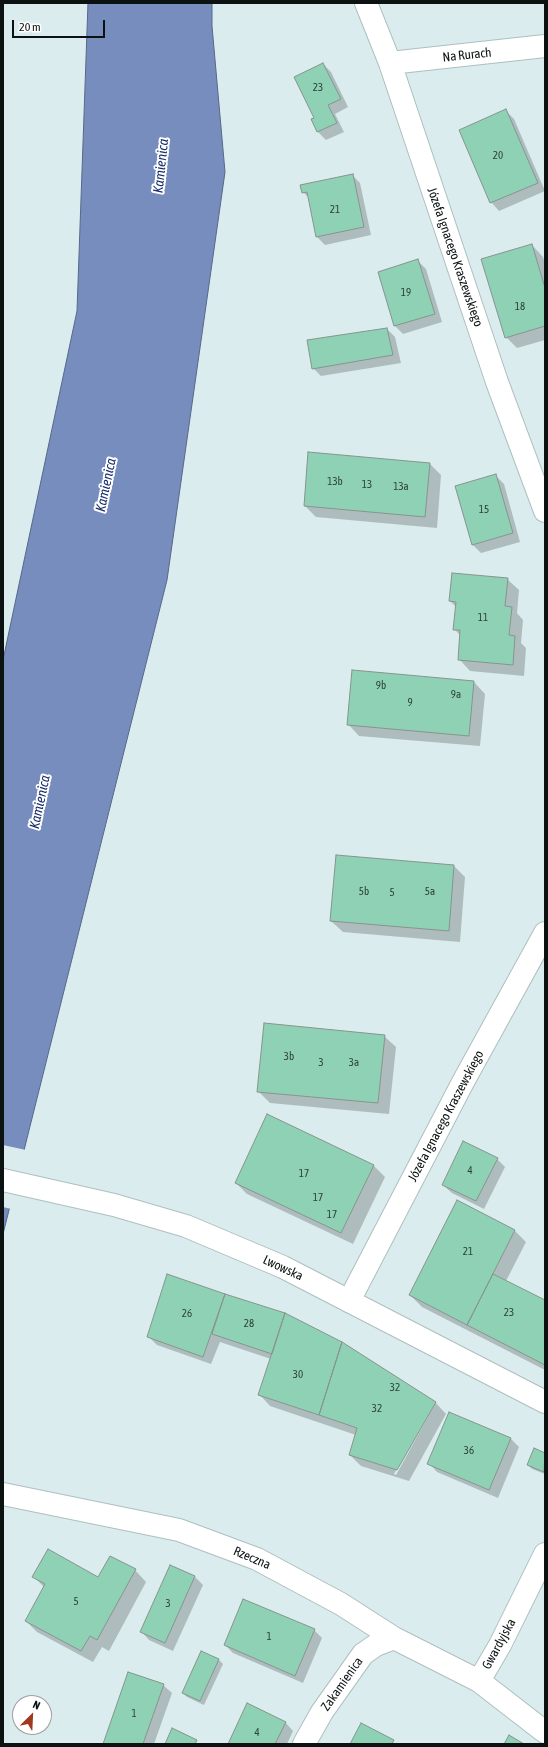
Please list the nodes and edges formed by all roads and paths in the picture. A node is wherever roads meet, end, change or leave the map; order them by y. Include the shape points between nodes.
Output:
1 (366, 3) edge
2 (545, 46) edge
3 (390, 63) junction
4 (545, 511) edge
5 (545, 933) edge
6 (3, 1180) edge
7 (350, 1301) junction
8 (545, 1402) edge
9 (3, 1494) edge
10 (545, 1554) edge
11 (394, 1638) junction
12 (479, 1681) junction
13 (545, 1732) edge
14 (304, 1744) edge

1 - 3 street, Józefa Ignacego Kraszewskiego
2 - 3 street, Na Rurach
3 - 4 street, Józefa Ignacego Kraszewskiego via 497,382
5 - 7 street, Józefa Ignacego Kraszewskiego via 463,1082
6 - 7 street, Lwowska via 114,1205 186,1226 283,1267
7 - 8 street, Lwowska
9 - 11 street, Rzeczna via 179,1530 257,1559 341,1604
10 - 12 street, Gwardyjska via 500,1646
11 - 12 street, Rzeczna
11 - 14 street, Zakamienica via 376,1645 363,1654 322,1712
12 - 13 street, Gwardyjska

